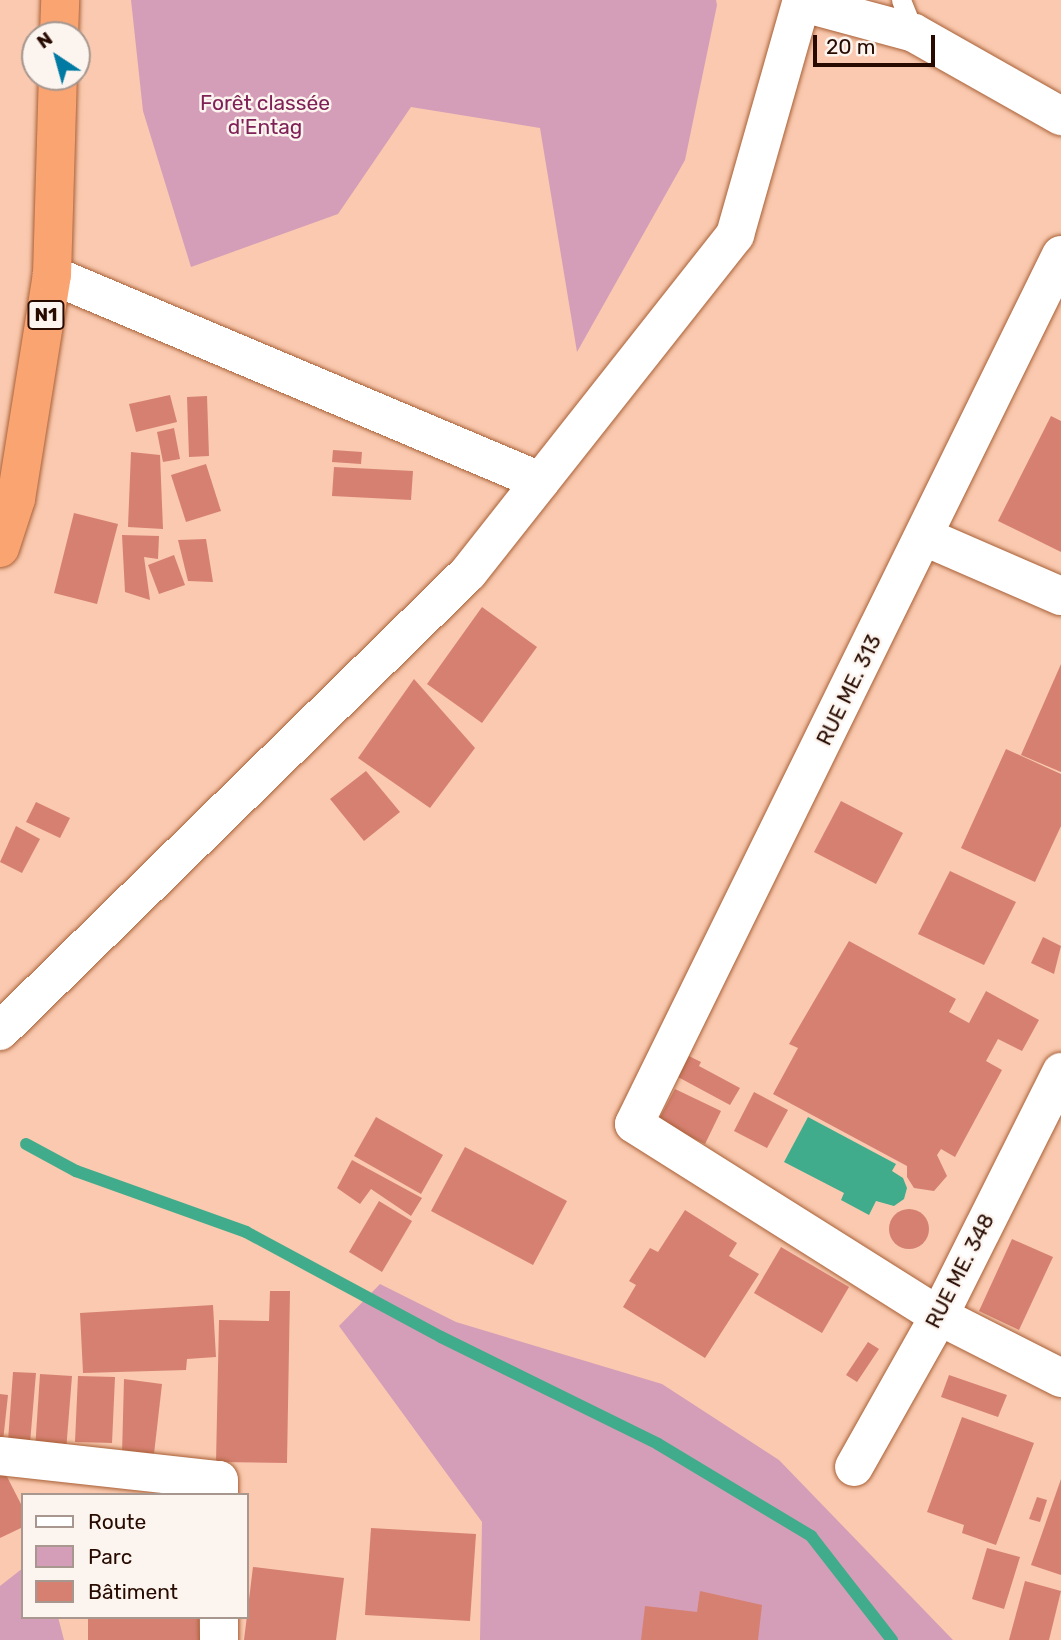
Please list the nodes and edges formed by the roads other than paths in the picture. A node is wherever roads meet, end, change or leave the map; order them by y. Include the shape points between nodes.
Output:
1 (60, 0) edge
2 (802, 1) edge
3 (907, 16) edge
4 (59, 21) edge
5 (58, 91) edge
6 (1061, 116) edge
7 (1061, 255) edge
8 (52, 275) junction
9 (540, 481) junction
10 (925, 537) junction
11 (0, 548) edge
12 (1061, 596) edge
13 (0, 1031) edge
14 (1061, 1072) edge
15 (939, 1316) junction
16 (1061, 1378) edge
17 (0, 1456) edge
18 (854, 1467) dead end
19 (219, 1493) edge
20 (219, 1619) edge
21 (219, 1640) edge

1 - 4 highway
2 - 3 street
2 - 9 street via 735,235
3 - 6 street
5 - 8 highway, N1
7 - 10 street, RUE ME. 313
8 - 9 street
8 - 11 highway, N1 via 16,499
9 - 13 street via 468,573
10 - 12 street
10 - 15 street, RUE ME. 313 via 634,1124
14 - 15 street, RUE ME. 348
15 - 16 street
15 - 18 street, RUE ME. 348
17 - 19 street via 219,1480
20 - 21 street

